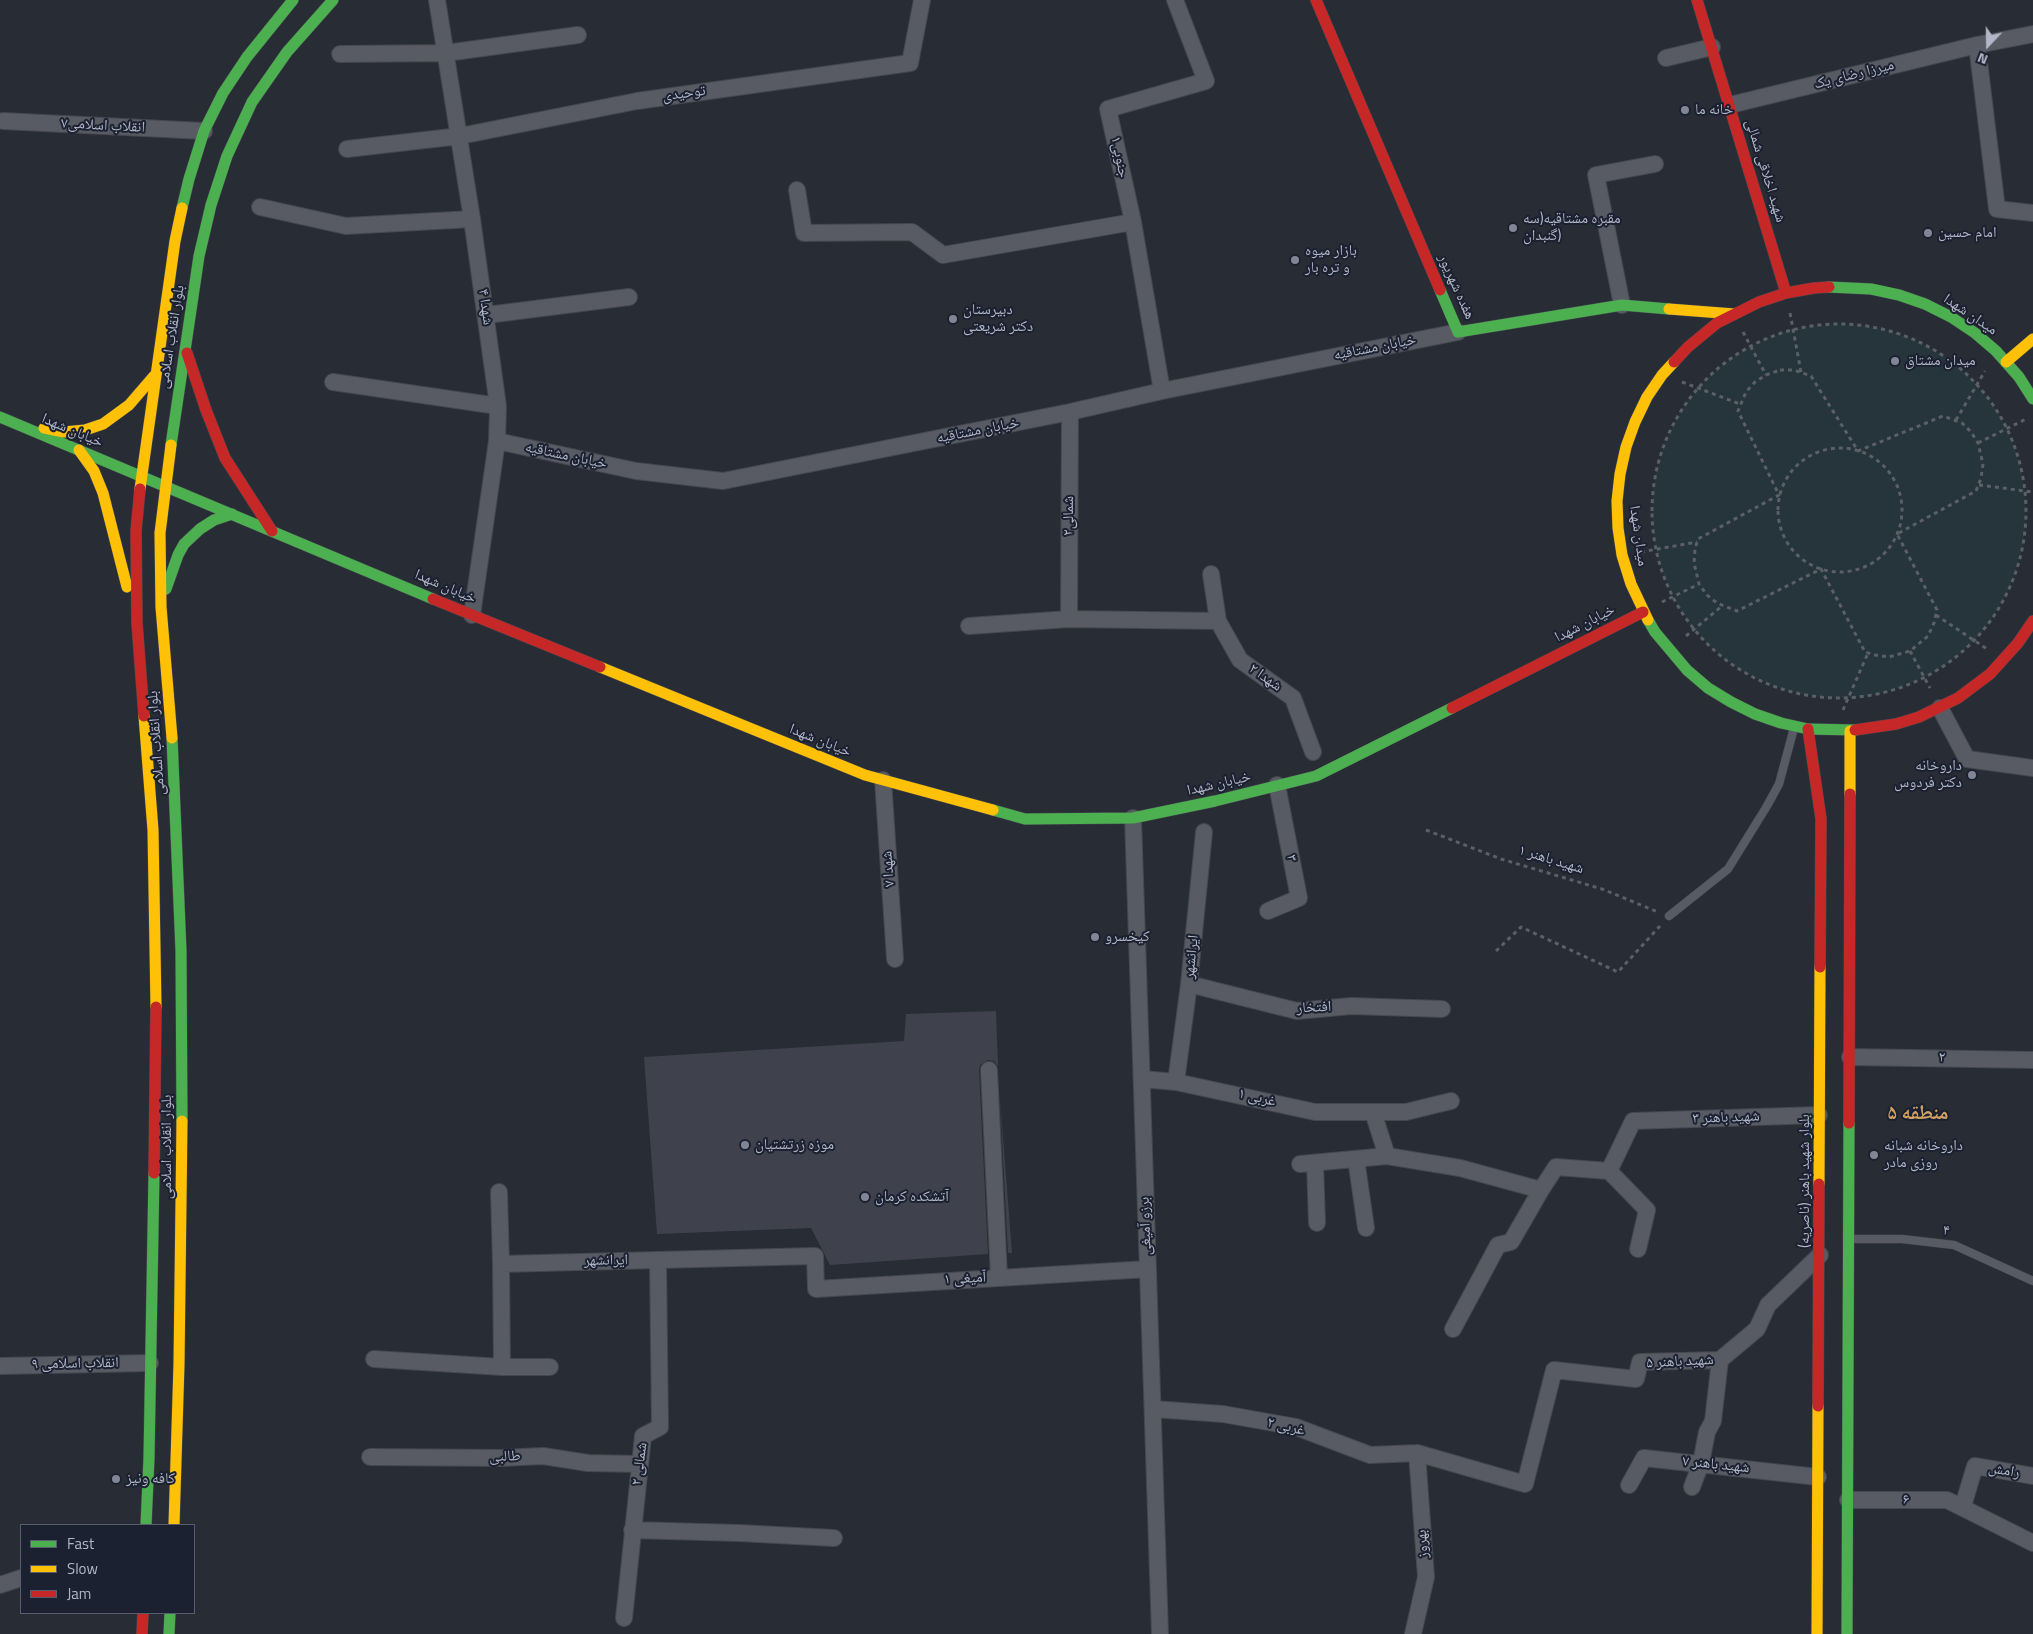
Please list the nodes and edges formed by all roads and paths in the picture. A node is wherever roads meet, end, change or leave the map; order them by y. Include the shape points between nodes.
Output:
1 (293, 0) edge
2 (333, 0) edge
3 (437, 0) edge
4 (922, 0) edge
5 (1175, 0) edge
6 (1316, 0) edge
7 (1696, 0) edge
8 (2033, 34) edge
9 (578, 35) dead end
10 (1978, 45) junction
11 (1712, 47) junction
12 (446, 53) junction
13 (340, 54) dead end
14 (1666, 58) dead end
15 (1730, 105) junction
16 (3, 121) dead end
17 (204, 131) junction
18 (460, 136) junction
19 (347, 149) dead end
20 (1655, 164) dead end
21 (797, 190) dead end
22 (260, 207) dead end
23 (2033, 212) edge
24 (472, 219) junction
25 (1133, 222) junction
26 (1786, 293) junction
27 (629, 298) dead end
28 (1622, 306) junction
29 (1734, 314) junction
30 (487, 315) junction
31 (1793, 330) junction
32 (1458, 332) junction
33 (2033, 339) edge
34 (1751, 346) junction
35 (186, 348) junction
36 (1996, 351) junction
37 (2006, 362) junction
38 (1801, 372) junction
39 (154, 375) junction
40 (1662, 375) junction
41 (1766, 375) junction
42 (333, 382) dead end
43 (1976, 384) junction
44 (1698, 388) junction
45 (1162, 390) junction
46 (2033, 399) edge
47 (1740, 404) junction
48 (498, 406) junction
49 (1070, 412) junction
50 (2033, 416) edge
51 (5, 419) edge
52 (1956, 420) junction
53 (2007, 429) junction
54 (497, 440) junction
55 (1978, 443) junction
56 (80, 450) junction
57 (1858, 451) junction
58 (141, 476) junction
59 (1979, 485) junction
60 (165, 486) junction
61 (2025, 491) junction
62 (2033, 492) edge
63 (1779, 495) junction
64 (232, 514) junction
65 (272, 531) junction
66 (1897, 534) junction
67 (1697, 542) junction
68 (1656, 549) junction
69 (1622, 555) junction
70 (1821, 569) junction
71 (1211, 574) dead end
72 (1699, 584) junction
73 (1673, 597) junction
74 (1722, 606) junction
75 (161, 607) junction
76 (1643, 612) junction
77 (472, 615) junction
78 (1936, 615) junction
79 (1069, 619) junction
80 (1218, 621) junction
81 (2033, 621) edge
82 (969, 626) dead end
83 (137, 628) junction
84 (1694, 629) junction
85 (1975, 641) junction
86 (1669, 650) junction
87 (1910, 651) junction
88 (1868, 653) junction
89 (2004, 660) junction
90 (1925, 678) junction
91 (1848, 698) junction
92 (1940, 708) junction
93 (157, 714) junction
94 (1795, 726) junction
95 (1808, 729) junction
96 (1833, 731) junction
97 (1850, 731) junction
98 (1312, 752) dead end
99 (2033, 768) edge
100 (883, 780) junction
101 (1277, 786) junction
102 (1133, 818) junction
103 (1426, 830) dead end
104 (1204, 832) dead end
105 (1268, 910) dead end
106 (1668, 916) junction
107 (1496, 951) dead end
108 (895, 959) dead end
109 (1189, 984) junction
110 (1442, 1008) dead end
111 (1850, 1057) junction
112 (2033, 1060) edge
113 (988, 1070) dead end
114 (1142, 1079) junction
115 (1176, 1082) junction
116 (1452, 1101) dead end
117 (1373, 1112) junction
118 (1819, 1115) junction
119 (1386, 1156) junction
120 (1356, 1159) junction
121 (1609, 1171) junction
122 (1541, 1190) junction
123 (499, 1192) dead end
124 (1318, 1223) dead end
125 (1366, 1228) dead end
126 (1848, 1239) junction
127 (1638, 1249) dead end
128 (1820, 1255) junction
129 (815, 1256) joint
130 (658, 1260) junction
131 (502, 1264) junction
132 (1148, 1269) junction
133 (999, 1277) junction
134 (2033, 1281) edge
135 (1453, 1329) dead end
136 (374, 1359) dead end
137 (1720, 1360) junction
138 (150, 1363) junction
139 (0, 1366) edge
140 (550, 1366) dead end
141 (502, 1367) junction
142 (1153, 1410) junction
143 (1417, 1453) junction
144 (370, 1457) dead end
145 (1701, 1463) junction
146 (639, 1464) junction
147 (2033, 1476) edge
148 (1818, 1478) junction
149 (1629, 1485) dead end
150 (1692, 1487) dead end
151 (1848, 1500) junction
152 (1963, 1506) junction
153 (146, 1524) edge
154 (174, 1524) edge
155 (632, 1530) junction
156 (834, 1538) dead end
157 (2033, 1543) edge
158 (20, 1578) edge
159 (1817, 1580) junction
160 (1848, 1581) junction
161 (0, 1584) edge
162 (143, 1614) edge
163 (170, 1614) edge
164 (624, 1618) dead end
165 (142, 1634) edge
166 (169, 1634) edge
167 (1160, 1634) edge
168 (1412, 1634) edge
169 (1816, 1634) edge
170 (1847, 1634) edge

1 - 17 main road, بلوار انقلاب اسلامی via 247,57 223,93
2 - 35 main road, بلوار انقلاب اسلامی via 287,52 252,102 227,156 199,256
3 - 12 street, شهدا ۴
4 - 18 street, توحیدی via 910,63 637,101
5 - 25 street, جنوبی۱ via 1206,82 1108,109
6 - 32 main road, هفده شهریور
7 - 11 main road, شهید اخلاقی شمالی
8 - 10 street, میرزا رضای یک
9 - 12 street
10 - 15 street, میرزا رضای یک
10 - 23 street via 1997,209
11 - 14 street
11 - 15 main road, شهید اخلاقی شمالی
12 - 13 street
12 - 18 street, شهدا ۴
15 - 26 main road, شهید اخلاقی شمالی
16 - 17 street, انقلاب اسلامی۷
17 - 39 main road, بلوار انقلاب اسلامی via 175,241
18 - 19 street, توحیدی
18 - 24 street, شهدا ۴
20 - 28 street via 1596,175
21 - 25 street via 804,233 912,232 942,256
22 - 24 street via 346,226
24 - 30 street, شهدا ۴
25 - 45 street, جنوبی۱
26 - 29 main road, میدان شهدا
26 - 31 path
26 - 36 main road, میدان شهدا via 1843,287 1899,295 1951,317
27 - 30 street
28 - 29 main road, هفده شهریور
28 - 32 main road, هفده شهریور
29 - 34 path
29 - 40 main road, میدان شهدا via 1702,334
30 - 48 street, شهدا ۴
31 - 34 path
31 - 38 path
31 - 43 path via 1852,325 1896,334 1924,344
32 - 45 street, خیابان مشتاقیه
33 - 37 main road
34 - 41 path
34 - 44 path via 1731,358
35 - 60 main road, بلوار انقلاب اسلامی
35 - 65 main road via 225,458
36 - 37 main road, میدان شهدا
36 - 43 path
37 - 46 main road, میدان شهدا
38 - 41 path via 1780,370
38 - 57 path via 1811,376
39 - 51 main road via 116,416 85,430 64,432
39 - 58 main road, بلوار انقلاب اسلامی
40 - 44 path
40 - 69 main road, میدان شهدا via 1647,397 1626,447 1618,501
41 - 47 path via 1750,387
42 - 48 street
43 - 52 path
43 - 53 path
44 - 47 path
44 - 68 path via 1673,424 1658,464 1652,506
45 - 49 street, خیابان مشتاقیه
47 - 63 path via 1738,411
48 - 54 street, شهدا ۴
49 - 54 street, خیابان مشتاقیه via 723,481 636,471
49 - 79 street, شمالی۲
50 - 53 path
51 - 56 main road, خیابان شهدا
52 - 55 path via 1972,432
52 - 57 path via 1944,416
53 - 55 path
53 - 61 path via 2020,462
54 - 77 street, شهدا ۴
55 - 59 path via 1984,464
56 - 58 main road, خیابان شهدا
56 - 83 main road via 103,493
57 - 63 path via 1830,449 1803,460 1792,470
57 - 66 path via 1884,466 1899,491 1902,512
58 - 60 main road, خیابان شهدا
58 - 83 main road, بلوار انقلاب اسلامی via 136,531
59 - 61 path
59 - 66 path via 1976,491
60 - 64 main road, خیابان شهدا
60 - 75 main road, بلوار انقلاب اسلامی via 160,532
61 - 62 path
61 - 85 path via 2026,530 2013,582 1990,623
63 - 67 path
63 - 70 path via 1782,534 1798,556
64 - 65 main road, خیابان شهدا
64 - 75 main road via 214,520 184,544 170,575
65 - 77 main road, خیابان شهدا
66 - 70 path via 1882,555 1860,569 1840,572
66 - 78 path via 1937,610
67 - 68 path
67 - 72 path via 1694,563
68 - 69 path
68 - 73 path
69 - 76 main road, میدان شهدا
70 - 74 path via 1737,611
70 - 88 path
71 - 80 street, شهدا ۲
72 - 73 path
72 - 74 path via 1711,599
73 - 76 path
73 - 84 path
74 - 84 path
75 - 93 main road, بلوار انقلاب اسلامی
76 - 86 main road, میدان شهدا
76 - 101 main road, خیابان شهدا via 1316,776
77 - 100 main road, خیابان شهدا
78 - 85 path
78 - 87 path via 1928,636
79 - 80 street
79 - 82 street
80 - 98 street, شهدا ۲ via 1240,660 1293,698
81 - 89 main road, میدان شهدا
83 - 93 main road, بلوار انقلاب اسلامی
84 - 86 path
84 - 91 path via 1726,659 1763,682 1805,694
85 - 89 path
85 - 90 path
86 - 94 main road, میدان شهدا via 1694,676 1731,702 1755,714
87 - 88 path via 1890,657
87 - 90 path
88 - 91 path
89 - 92 main road, میدان شهدا via 1974,687
90 - 91 path via 1887,692
90 - 92 path
91 - 96 path
92 - 97 main road, میدان شهدا via 1896,724
92 - 99 street via 1967,760
93 - 138 main road, بلوار انقلاب اسلامی via 153,830 156,1027
93 - 154 main road, بلوار انقلاب اسلامی via 175,767 179,870 182,1103 180,1364
94 - 95 main road, میدان شهدا
94 - 106 lane via 1779,784 1728,869
95 - 96 main road, میدان شهدا
95 - 118 main road, بلوار شهید باهنر (ناصریه) via 1821,819
96 - 97 main road, میدان شهدا
97 - 111 main road
100 - 102 main road, خیابان شهدا via 1025,819
100 - 108 street, شهدا ۷
101 - 102 main road, خیابان شهدا
101 - 105 street, ۳ via 1298,898
102 - 114 street, برزو آمیغی
103 - 106 path, شهید باهنر ۱ via 1500,859 1602,889
104 - 109 street, ایرانشهر
106 - 107 path via 1618,972 1521,927
109 - 110 street, افتخار via 1297,1011 1351,1006
109 - 115 street, ایرانشهر
111 - 112 street, ۲
111 - 126 main road
113 - 133 street
114 - 115 street, ۱ غربی
114 - 132 street, برزو آمیغی
115 - 117 street, ۱ غربی via 1315,1112
116 - 117 street, ۱ غربی via 1406,1112
117 - 119 street
118 - 121 street, شهید باهنر ۳ via 1633,1121
118 - 128 main road, بلوار شهید باهنر (ناصریه)
119 - 120 street
119 - 122 street via 1460,1168
120 - 124 street via 1308,1163
120 - 125 street
121 - 122 street via 1556,1166
121 - 127 street via 1647,1210
122 - 135 street via 1511,1242 1498,1245
123 - 131 street
126 - 134 lane, ۴ via 1902,1239 1954,1245
126 - 151 main road
128 - 137 street, شهید باهنر ۵ via 1768,1305 1757,1330
128 - 148 main road, بلوار شهید باهنر (ناصریه)
129 - 130 street, ایرانشهر
129 - 133 street, آمیغی ۱ via 816,1288
130 - 131 street, ایرانشهر
130 - 146 street, ۲ شمالی via 660,1428 643,1436
131 - 141 street
132 - 133 street, آمیغی ۱
132 - 142 street, برزو آمیغی
136 - 141 street
137 - 143 street, شهید باهنر ۵ via 1640,1362 1636,1379 1554,1370 1525,1484
137 - 145 street via 1713,1421 1707,1432
138 - 139 street, انقلاب اسلامی ۹
138 - 153 main road, بلوار انقلاب اسلامی
140 - 141 street
142 - 143 street, ۲ غربی via 1223,1414 1296,1426 1370,1455
142 - 167 street, برزو آمیغی
143 - 168 street, بهروز via 1426,1577
144 - 146 street, طالبی via 543,1456 588,1464
145 - 148 street, شهید باهنر ۷
145 - 149 street, شهید باهنر ۷ via 1644,1458
145 - 150 street
146 - 155 street, ۲ شمالی
147 - 152 street, رامش via 1975,1466
148 - 159 main road, بلوار شهید باهنر (ناصریه)
151 - 152 street, ۶ via 1947,1500
151 - 160 main road
152 - 157 street, ۶
155 - 156 street
155 - 164 street, ۲ شمالی
158 - 161 street
159 - 160 main road
159 - 169 main road, بلوار شهید باهنر (ناصریه)
160 - 170 main road
162 - 165 main road
163 - 166 main road

